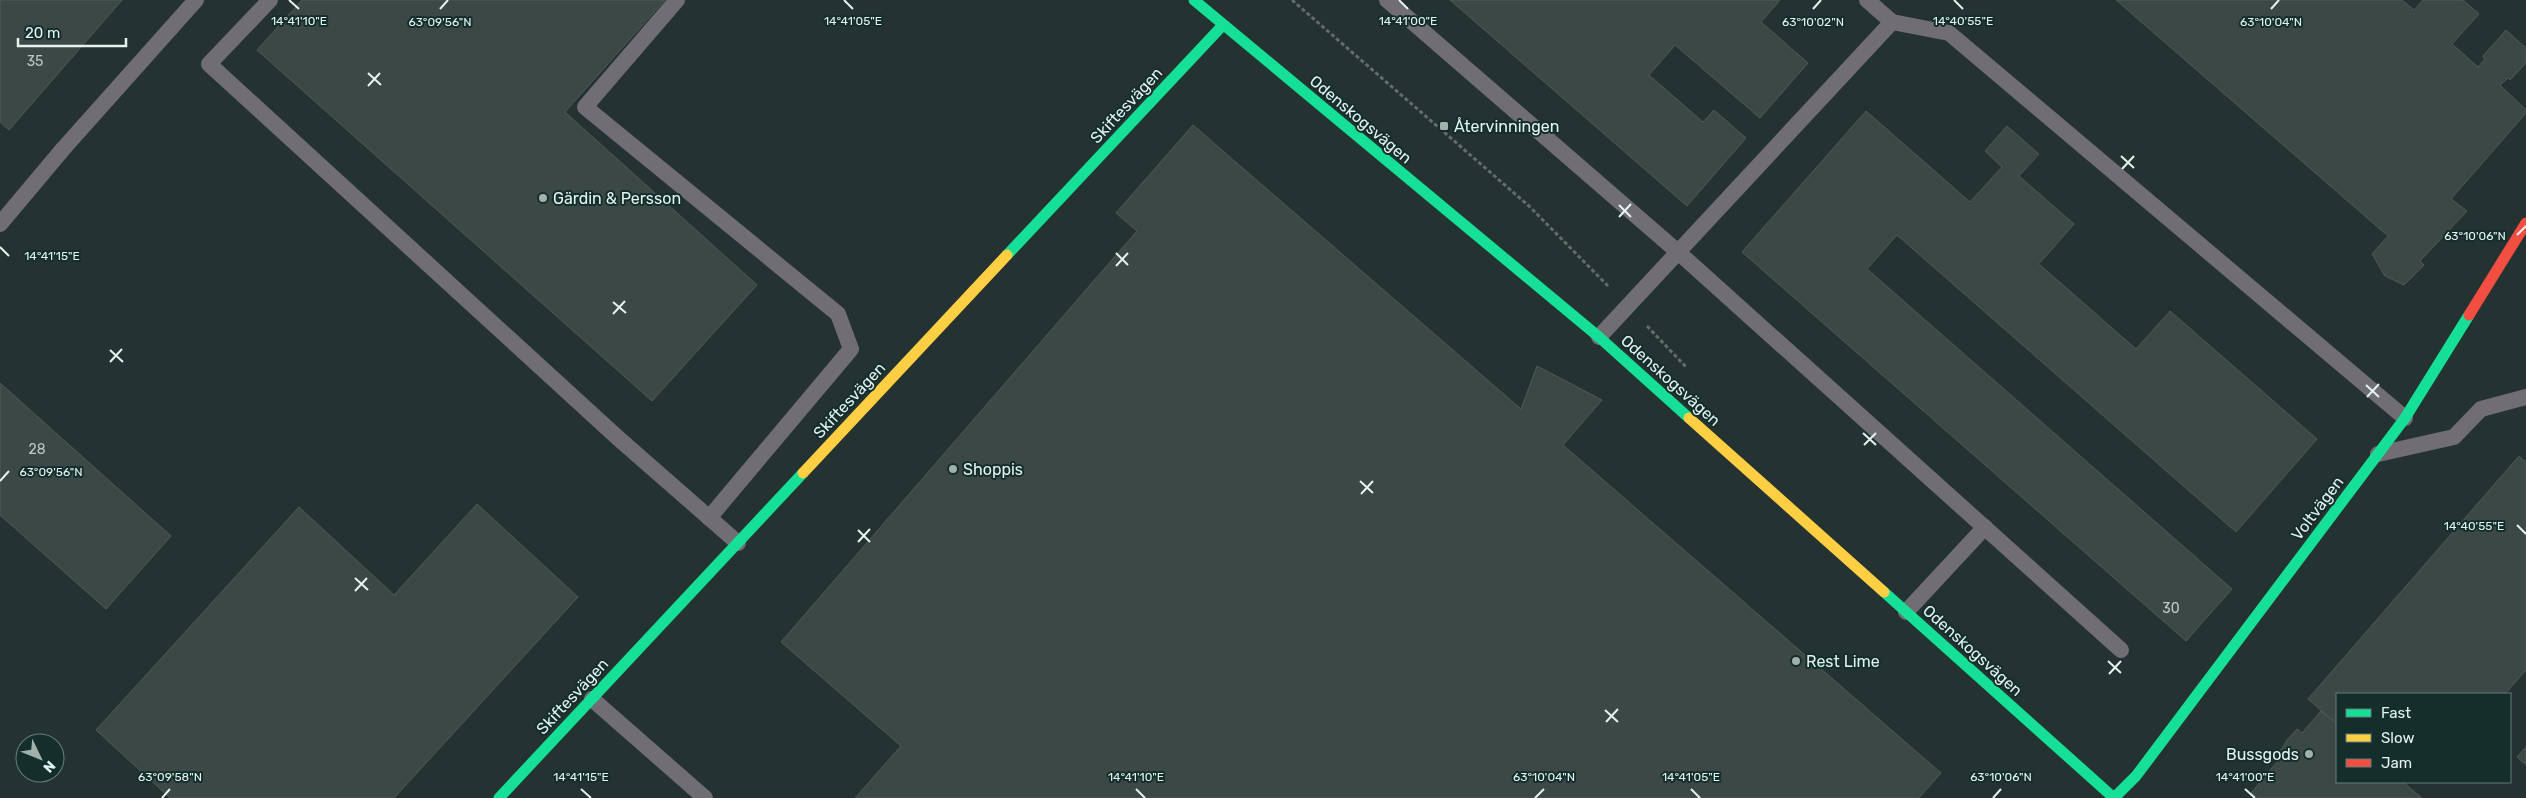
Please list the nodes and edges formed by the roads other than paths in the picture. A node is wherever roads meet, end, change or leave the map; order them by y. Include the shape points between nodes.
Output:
1 (196, 0) edge
2 (270, 0) edge
3 (676, 0) edge
4 (1194, 0) edge
5 (1387, 0) edge
6 (1867, 0) edge
7 (1892, 22) junction
8 (1223, 25) junction
9 (2526, 223) edge
10 (0, 224) edge
11 (1678, 252) junction
12 (1599, 337) junction
13 (2526, 397) edge
14 (2406, 418) junction
15 (2378, 454) junction
16 (709, 518) junction
17 (1984, 527) junction
18 (738, 543) junction
19 (1906, 612) junction
20 (2121, 650) dead end
21 (592, 699) junction
22 (499, 798) edge
23 (705, 798) edge
24 (2114, 798) edge

1 - 10 lane
2 - 16 lane via 209,64
3 - 16 lane via 585,107 838,314 851,349
4 - 8 street, Odenskogsvägen
5 - 11 lane
6 - 7 lane
7 - 11 lane
7 - 14 lane via 1949,33
8 - 12 street, Odenskogsvägen
8 - 18 street, Skiftesvägen
9 - 14 street, Voltvägen
11 - 12 lane
11 - 17 lane
12 - 19 street, Odenskogsvägen
13 - 15 lane via 2481,409 2454,437
14 - 15 street, Voltvägen
15 - 24 street, Voltvägen via 2136,776
16 - 18 lane
17 - 19 lane
17 - 20 lane
18 - 21 street, Skiftesvägen
19 - 24 street, Odenskogsvägen
21 - 22 street, Skiftesvägen
21 - 23 lane

